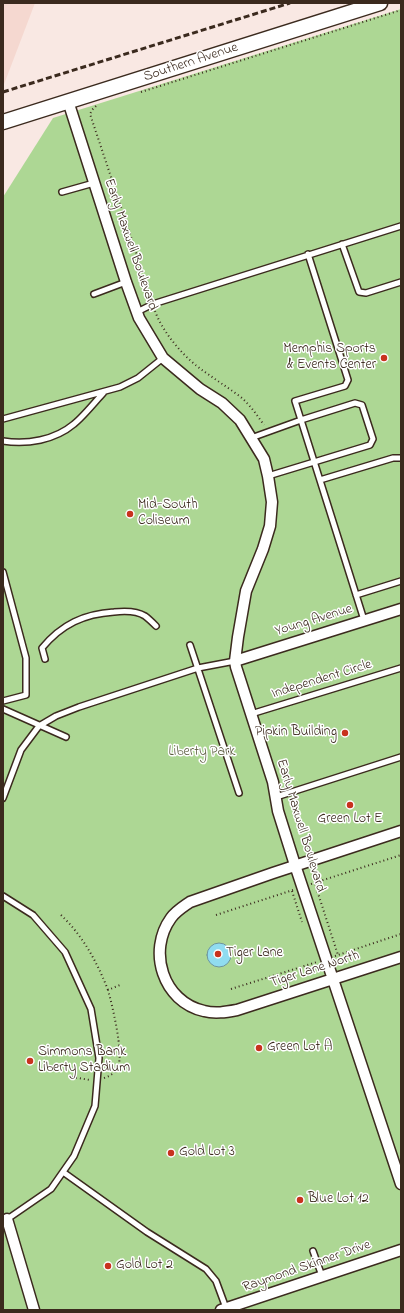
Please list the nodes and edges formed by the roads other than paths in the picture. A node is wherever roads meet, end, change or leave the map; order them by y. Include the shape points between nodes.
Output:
1 (380, 3) edge
2 (68, 101) junction
3 (3, 122) edge
4 (94, 182) junction
5 (62, 192) dead end
6 (401, 226) edge
7 (342, 244) junction
8 (308, 254) junction
9 (126, 282) junction
10 (401, 282) edge
11 (94, 294) dead end
12 (137, 312) junction
13 (163, 358) junction
14 (104, 391) junction
15 (3, 419) edge
16 (301, 420) junction
17 (251, 438) junction
18 (3, 441) edge
19 (401, 458) edge
20 (314, 462) junction
21 (268, 476) junction
22 (320, 480) junction
23 (3, 572) edge
24 (401, 581) edge
25 (356, 595) junction
26 (401, 609) edge
27 (364, 620) junction
28 (156, 626) dead end
29 (190, 645) dead end
30 (45, 659) dead end
31 (235, 660) junction
32 (198, 668) junction
33 (401, 668) edge
34 (3, 701) edge
35 (3, 709) edge
36 (251, 714) junction
37 (39, 726) junction
38 (66, 737) dead end
39 (401, 758) edge
40 (239, 793) dead end
41 (276, 797) junction
42 (3, 798) edge
43 (401, 831) edge
44 (295, 866) junction
45 (3, 896) edge
46 (401, 957) edge
47 (332, 979) junction
48 (63, 1172) junction
49 (401, 1184) edge
50 (5, 1220) edge
51 (401, 1250) edge
52 (313, 1251) dead end
53 (322, 1276) junction
54 (224, 1309) edge
55 (34, 1310) edge

1 - 2 main road, Southern Avenue
2 - 3 main road, Southern Avenue
2 - 4 street, Early Maxwell Boulevard
4 - 5 lane
4 - 9 street, Early Maxwell Boulevard
6 - 7 lane
7 - 8 lane
7 - 10 lane via 359,292 366,293
8 - 12 lane via 153,304
8 - 16 lane via 348,380 345,386 295,401
9 - 11 lane
9 - 12 street, Early Maxwell Boulevard
12 - 13 street, Early Maxwell Boulevard
13 - 14 lane via 138,378
13 - 17 street, Early Maxwell Boulevard via 200,389 222,403 240,420
14 - 15 lane
14 - 18 lane via 74,424 58,435 36,441
16 - 17 lane
16 - 20 lane
16 - 20 lane via 355,404 362,405 374,440 370,445
17 - 21 street, Early Maxwell Boulevard via 264,459
19 - 22 lane via 393,458
20 - 21 lane
20 - 22 lane
21 - 31 street, Early Maxwell Boulevard via 272,502 270,526 246,591
22 - 25 lane
23 - 34 lane via 26,658 26,695
24 - 25 lane
25 - 27 lane
26 - 27 street, Young Avenue
27 - 31 street, Young Avenue
28 - 30 lane via 144,616 123,611 98,613 79,619 61,629 42,648
29 - 32 lane
31 - 32 lane
31 - 36 street, Early Maxwell Boulevard
32 - 37 lane via 79,707
32 - 40 lane
33 - 36 lane, Independent Circle
35 - 37 lane
36 - 41 street, Early Maxwell Boulevard
37 - 38 lane
37 - 42 lane via 21,750
39 - 41 lane
41 - 44 street, Early Maxwell Boulevard
43 - 44 street
44 - 47 street, Early Maxwell Boulevard
44 - 47 street, Tiger Lane North via 190,902 180,909 172,917 161,938 159,961 162,972 166,983 182,1001 192,1007 214,1013 237,1010
45 - 48 lane via 33,915 65,952 91,1009 100,1058 95,1106 74,1156
46 - 47 street, Tiger Lane North
47 - 49 street, Early Maxwell Boulevard
48 - 50 lane via 51,1189
48 - 54 lane via 147,1232 206,1269 216,1281
50 - 55 street
51 - 53 street, Raymond Skinner Drive
52 - 53 lane
53 - 54 street, Raymond Skinner Drive

